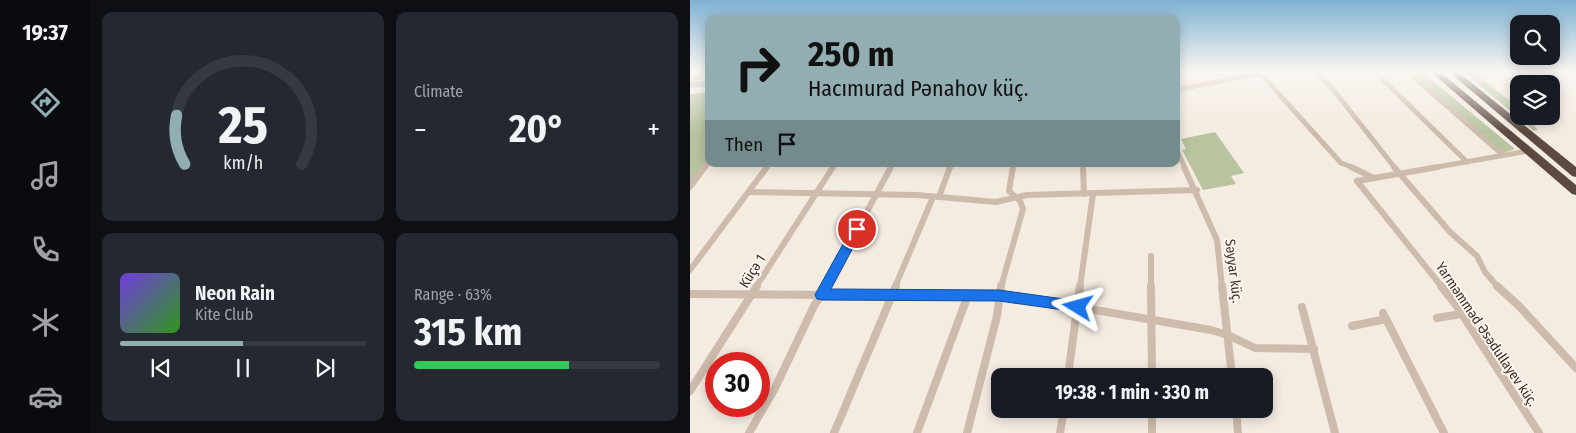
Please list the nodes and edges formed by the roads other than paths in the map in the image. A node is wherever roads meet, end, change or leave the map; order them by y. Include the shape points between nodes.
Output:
1 (1276, 91) edge
2 (1335, 91) edge
3 (1395, 91) edge
4 (1430, 91) edge
5 (1458, 91) edge
6 (1475, 91) edge
7 (1528, 151) junction
8 (1180, 156) edge
9 (1503, 156) junction
10 (1467, 162) junction
11 (705, 167) edge
12 (768, 167) edge
13 (833, 167) edge
14 (890, 167) edge
15 (950, 167) edge
16 (1014, 167) edge
17 (1083, 167) edge
18 (1576, 173) edge
19 (1400, 175) junction
20 (1374, 178) junction
21 (690, 187) edge
22 (1197, 190) junction
23 (1576, 191) edge
24 (749, 192) junction
25 (816, 194) junction
26 (1084, 194) junction
27 (1093, 194) junction
28 (874, 195) junction
29 (936, 197) junction
30 (1016, 198) junction
31 (1151, 256) dead end
32 (690, 270) edge
33 (690, 294) edge
34 (753, 294) junction
35 (822, 295) junction
36 (891, 295) junction
37 (968, 295) junction
38 (999, 296) junction
39 (1078, 307) junction
40 (1302, 307) dead end
41 (1461, 314) junction
42 (1437, 318) dead end
43 (1152, 320) junction
44 (1352, 326) dead end
45 (1228, 335) junction
46 (1314, 349) junction
47 (1069, 368) edge
48 (1152, 368) edge
49 (1231, 368) edge
50 (1576, 368) edge
51 (690, 391) edge
52 (1062, 418) edge
53 (1152, 418) edge
54 (1237, 418) edge
55 (749, 433) edge
56 (834, 433) edge
57 (917, 433) edge
58 (967, 433) edge
59 (1060, 433) edge
60 (1152, 433) edge
61 (1238, 433) edge
62 (1335, 433) edge
63 (1444, 433) edge
64 (1539, 433) edge

1 - 20 street via 1340,163
2 - 19 street
3 - 10 street
4 - 9 street
5 - 7 highway
6 - 18 highway
7 - 9 street
7 - 23 highway
8 - 22 street, Səyyar küç.
9 - 10 street
10 - 19 street
11 - 21 street
12 - 24 street
13 - 25 street, Küçə 1
14 - 28 street
15 - 29 street
16 - 30 street via 1010,191
17 - 26 street
19 - 20 street
19 - 50 street via 1450,232 1477,256 1495,284
20 - 41 street, Yarməmməd Əsədullayev küç. via 1357,181
22 - 27 street
22 - 45 street, Səyyar küç. via 1218,240
24 - 25 street
24 - 32 street
25 - 28 street
25 - 34 street, Küçə 1
26 - 27 street
26 - 30 street
27 - 39 street
28 - 29 street
28 - 35 street
29 - 30 street via 996,202
29 - 36 street
30 - 38 street via 1023,209
31 - 43 street
33 - 34 street
34 - 35 street
34 - 51 street, Küçə 1
35 - 36 street
35 - 55 street
36 - 37 street
36 - 56 street
37 - 38 street
37 - 57 street
38 - 39 street
38 - 58 street via 997,316
39 - 43 street
39 - 47 street
40 - 46 street
41 - 42 street
41 - 64 street, Yarməmməd Əsədullayev küç.
43 - 45 street
43 - 48 street
44 - 63 street via 1384,316
45 - 46 street via 1255,348
45 - 49 street, Səyyar küç.
46 - 62 street
52 - 59 street
53 - 60 street
54 - 61 street

